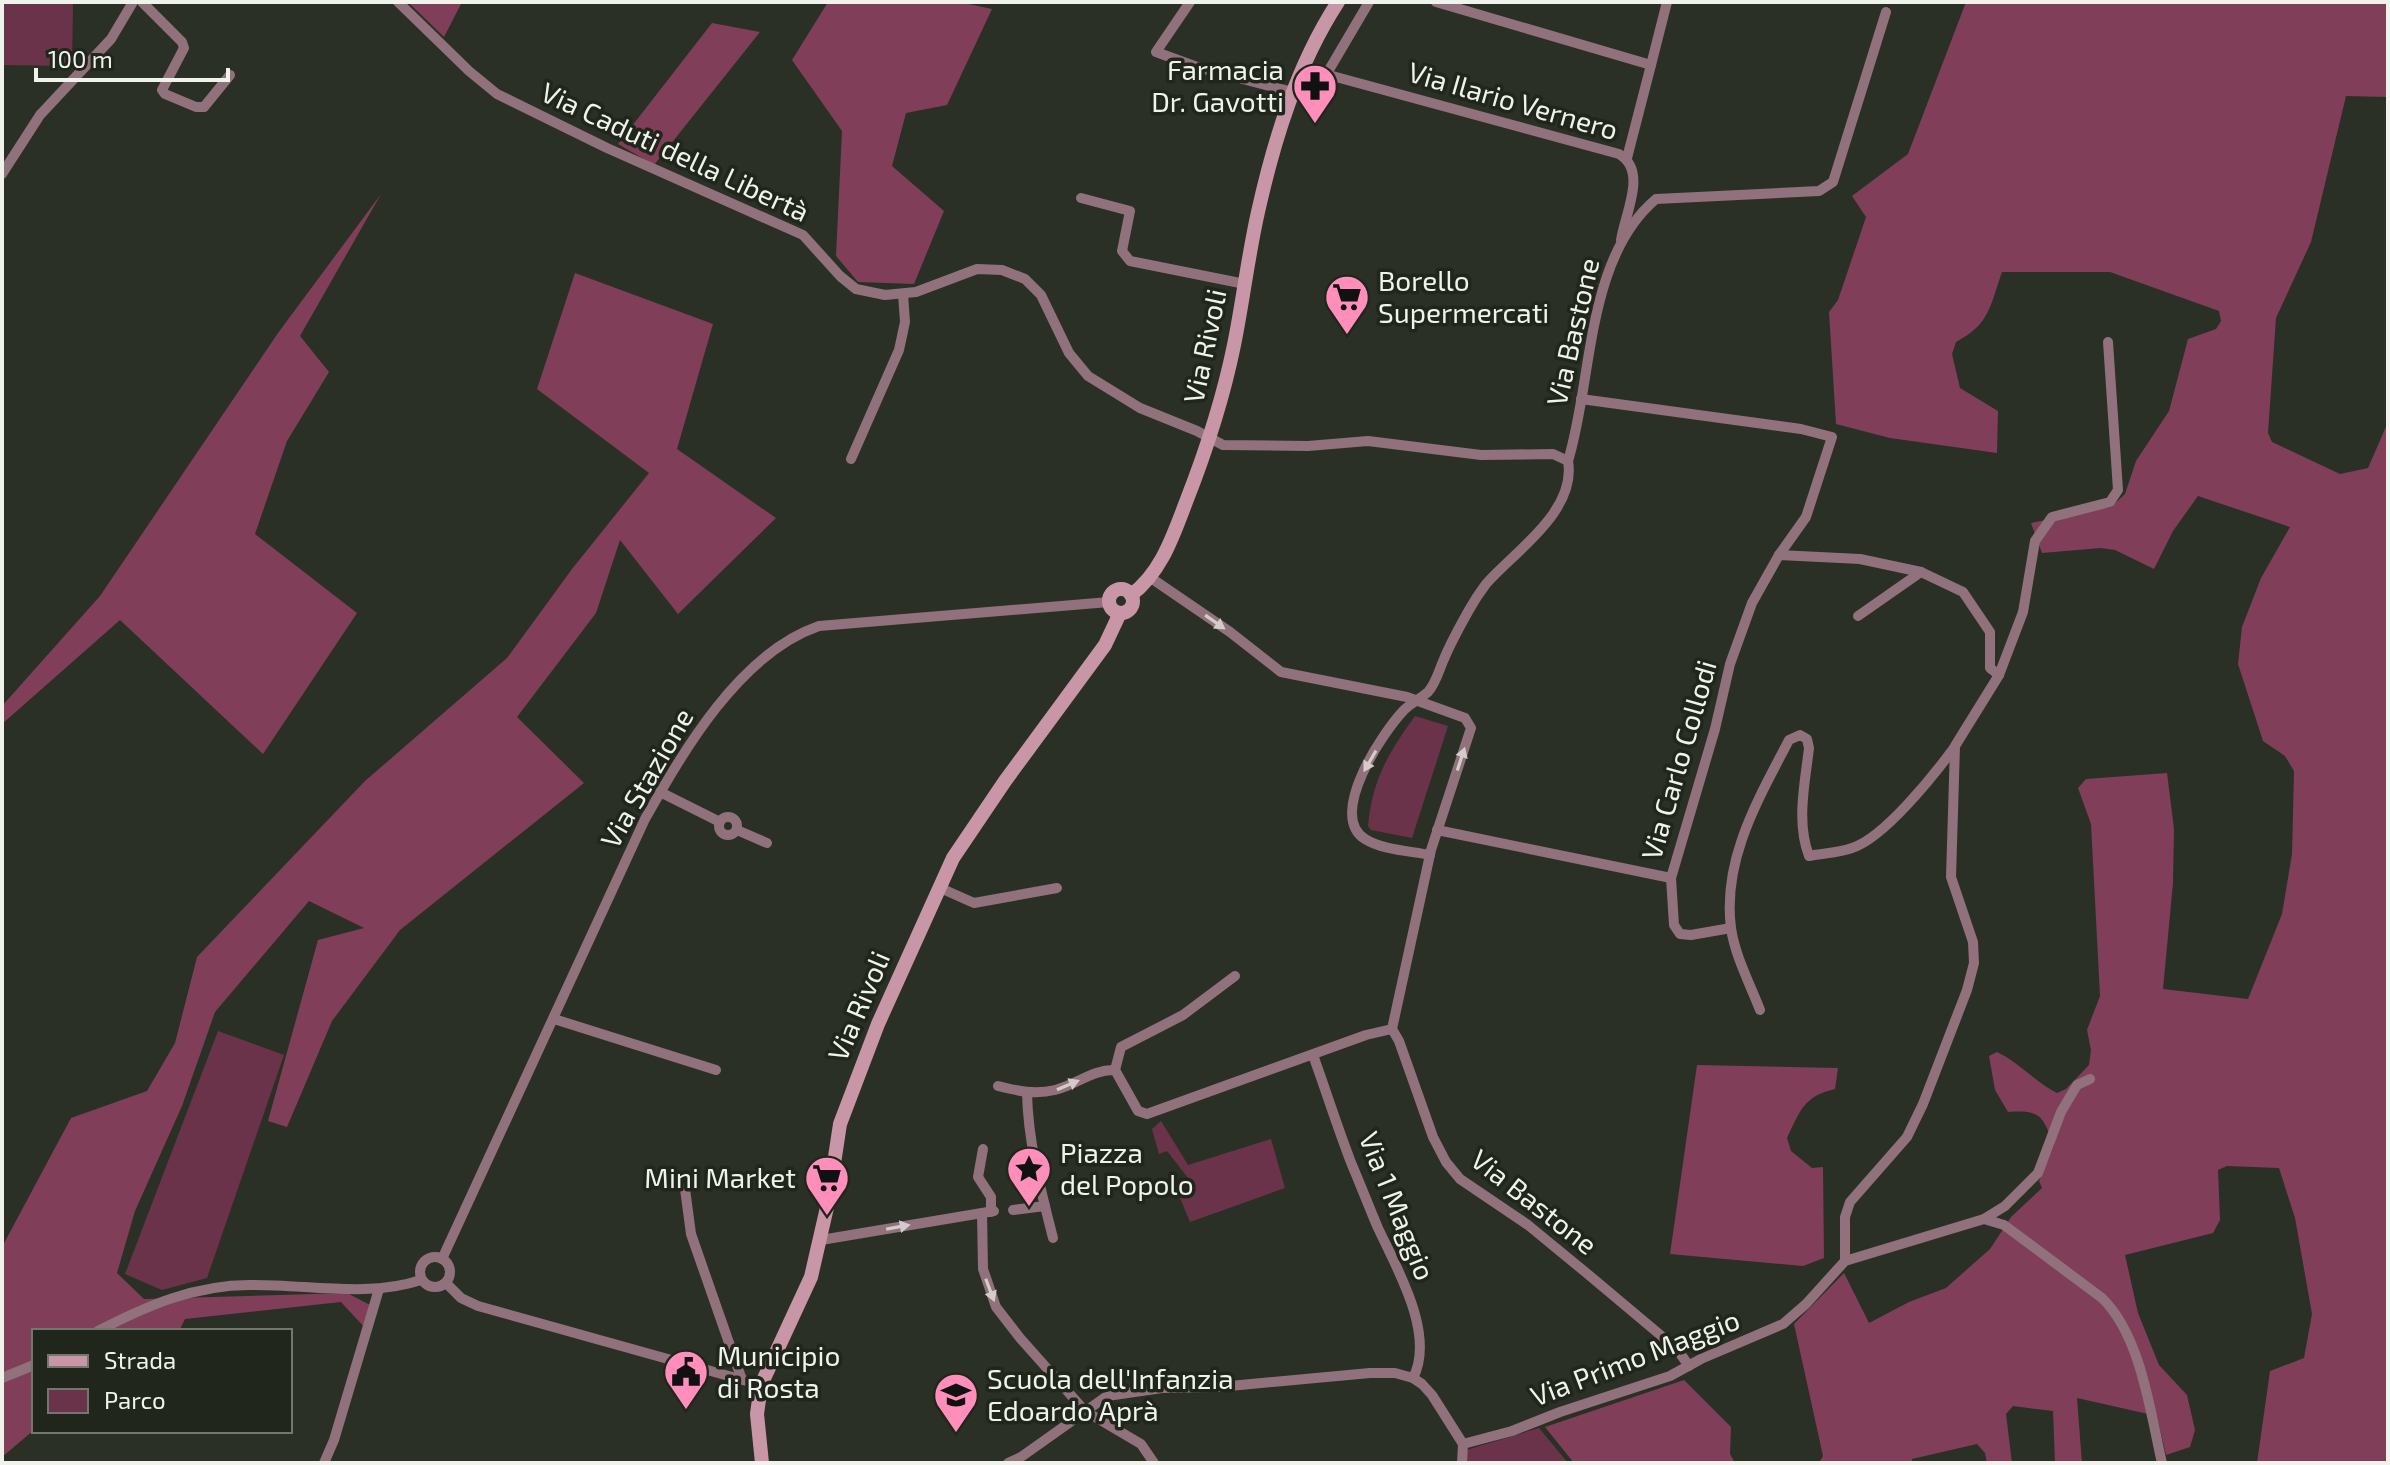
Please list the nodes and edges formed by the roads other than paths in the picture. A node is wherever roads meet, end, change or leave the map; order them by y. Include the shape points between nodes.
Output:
1 (133, 2) edge
2 (142, 2) edge
3 (398, 2) edge
4 (1190, 2) edge
5 (1338, 2) edge
6 (1369, 2) edge
7 (1436, 2) edge
8 (1667, 2) edge
9 (1886, 12) dead end
10 (1651, 65) junction
11 (1303, 68) junction
12 (230, 75) dead end
13 (1326, 75) junction
14 (1293, 92) junction
15 (1627, 158) junction
16 (2, 174) edge
17 (1081, 198) dead end
18 (1621, 242) junction
19 (1245, 284) junction
20 (903, 294) junction
21 (2108, 342) dead end
22 (1581, 399) junction
23 (1210, 438) junction
24 (851, 459) dead end
25 (1568, 461) junction
26 (1779, 555) junction
27 (1921, 572) junction
28 (1151, 578) junction
29 (1131, 595) junction
30 (1109, 602) junction
31 (1120, 613) junction
32 (1858, 616) dead end
33 (1999, 675) junction
34 (1417, 700) junction
35 (1955, 746) junction
36 (660, 792) junction
37 (1437, 830) junction
38 (767, 843) dead end
39 (1430, 855) junction
40 (1671, 878) junction
41 (938, 887) junction
42 (1057, 888) dead end
43 (1731, 928) junction
44 (1235, 976) dead end
45 (1760, 1010) dead end
46 (554, 1019) junction
47 (1392, 1029) junction
48 (1313, 1055) junction
49 (716, 1070) dead end
50 (1112, 1070) junction
51 (2090, 1079) dead end
52 (998, 1086) dead end
53 (1027, 1093) junction
54 (983, 1149) dead end
55 (685, 1189) dead end
56 (1045, 1206) junction
57 (1013, 1210) dead end
58 (989, 1212) junction
59 (1984, 1219) junction
60 (1053, 1238) dead end
61 (821, 1240) junction
62 (442, 1259) junction
63 (1845, 1261) junction
64 (421, 1280) junction
65 (446, 1283) junction
66 (379, 1289) junction
67 (102, 1329) edge
68 (32, 1366) edge
69 (1689, 1366) junction
70 (2, 1378) edge
71 (1413, 1378) junction
72 (742, 1380) junction
73 (761, 1385) junction
74 (1085, 1411) junction
75 (1463, 1444) junction
76 (324, 1463) edge
77 (762, 1463) edge
78 (1008, 1463) edge
79 (1154, 1463) edge
80 (1462, 1463) edge
81 (2162, 1463) edge

1 - 16 street via 111,39 40,115
2 - 12 street via 184,48 162,90 165,94 204,107
3 - 20 street, Via Caduti della Libertà via 497,94 803,235 856,289
4 - 14 street via 1156,52
5 - 11 street, Via Rivoli
6 - 13 street
7 - 10 street
8 - 10 street
9 - 18 street, Via Bastone via 1833,182 1819,191 1656,199
10 - 15 street
11 - 13 street, Via Ilario Vernero
11 - 14 street, Via Rivoli
13 - 15 street, Via Ilario Vernero
14 - 19 street, Via Rivoli via 1258,211
15 - 18 street, Via Ilario Vernero via 1634,172
17 - 19 street via 1130,211 1122,251 1130,261
18 - 22 street, Via Bastone via 1602,290
19 - 23 street, Via Rivoli
20 - 23 street, Via Caduti della Libertà via 977,269 1015,274 1041,295 1069,353 1088,376 1140,408
20 - 24 street via 899,350
21 - 33 street via 2118,490 2110,502 2052,517 2035,541 2023,612
22 - 25 street, Via Bastone
22 - 26 street, Via Carlo Collodi via 1832,437 1806,517
23 - 25 street, Via Caduti della Libertà via 1228,446 1368,441 1481,455 1553,454
23 - 28 street, Via Rivoli via 1176,530
25 - 34 street, Via Bastone via 1566,487 1549,520 1484,587 1456,632 1436,680
26 - 27 street via 1860,559
26 - 40 street, Via Carlo Collodi via 1739,639
27 - 32 street
27 - 33 street via 1963,592 1990,632 1990,668
28 - 29 street, Via Rivoli
28 -> 34 street via 1281,672
29 - 30 street via 1117,590
29 - 31 street via 1132,606
30 - 31 street
30 - 36 street, Via Stazione via 874,619 804,631 776,648 726,694
31 - 41 street, Via Rivoli via 1105,645 963,841
33 - 35 street
37 -> 34 street via 1471,728 1465,718
34 -> 39 street, Via Bastone via 1393,723 1370,758 1352,815 1364,839
35 - 43 street via 1890,821 1854,848 1809,856 1802,806 1809,748 1800,735 1789,740 1742,835 1733,868
35 - 63 street via 1951,877 1973,942 1974,963 1907,1137 1850,1202
36 - 38 street via 720,822 732,817 737,830
36 - 46 street, Via Stazione
37 - 39 street
37 - 40 street
39 - 47 street
40 - 43 street, Via Carlo Collodi via 1674,925 1680,934
41 - 42 street via 974,903
41 - 61 street, Via Rivoli via 840,1124
43 - 45 street
44 - 50 street via 1183,1015 1121,1047
46 - 49 street
46 - 62 street, Via Stazione
47 - 48 street
47 - 69 street, Via Bastone via 1433,1137 1460,1179 1528,1225 1677,1349
48 - 50 street via 1147,1114 1138,1111
48 - 71 street, Via 1 Maggio via 1351,1163 1402,1275 1417,1324 1420,1360
53 -> 50 street via 1056,1090
51 - 59 street via 2077,1085 2061,1112 2038,1173
52 - 53 street
53 - 56 street
54 - 58 street via 978,1177 991,1197
55 - 72 street via 691,1234
56 - 57 street
56 - 60 street
61 -> 58 street
58 -> 74 street via 983,1269 996,1307
59 - 63 street
59 - 81 street via 2004,1225 2115,1311 2138,1366
61 - 73 street, Via Rivoli via 796,1314
62 - 64 street via 424,1261
62 - 65 street via 450,1270
63 - 69 street, Via Primo Maggio via 1783,1324
64 - 65 street via 433,1288
64 - 66 street
65 - 72 street via 478,1306
66 - 67 street via 210,1288 151,1305
66 - 76 street
68 - 70 street
69 - 75 street, Via Primo Maggio
71 - 74 street via 1370,1373 1147,1389 1107,1396
71 - 75 street via 1432,1395
72 - 73 street
73 - 77 street, Via Rivoli via 757,1414
74 - 78 street
74 - 79 street via 1141,1444
75 - 80 street

